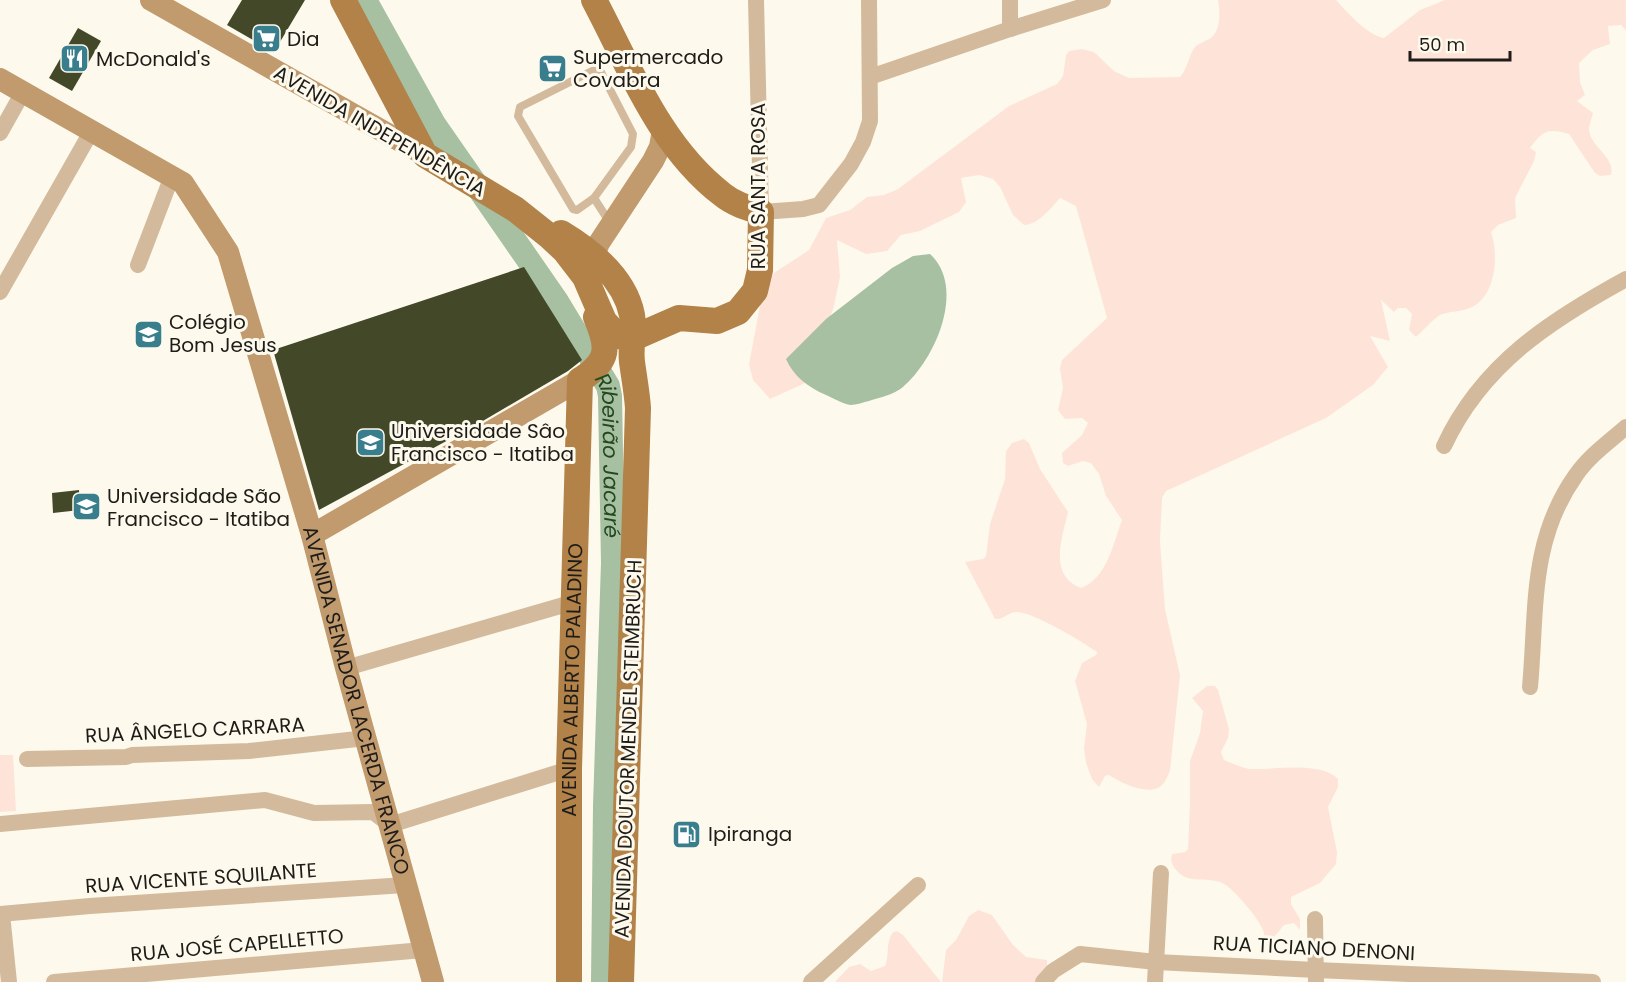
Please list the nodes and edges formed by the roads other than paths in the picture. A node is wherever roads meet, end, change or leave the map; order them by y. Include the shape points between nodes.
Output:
1 (151, 0) edge
2 (343, 0) edge
3 (594, 0) edge
4 (756, 0) edge
5 (869, 0) edge
6 (1010, 0) edge
7 (1103, 0) edge
8 (1010, 29) junction
9 (870, 77) junction
10 (0, 78) edge
11 (23, 92) junction
12 (663, 130) junction
13 (91, 132) junction
14 (0, 133) edge
15 (425, 155) junction
16 (652, 161) junction
17 (693, 166) junction
18 (172, 176) junction
19 (594, 198) junction
20 (515, 210) junction
21 (761, 212) junction
22 (610, 224) junction
23 (138, 265) dead end
24 (587, 274) junction
25 (1626, 279) edge
26 (0, 292) edge
27 (643, 333) junction
28 (583, 378) junction
29 (1626, 427) edge
30 (1444, 446) dead end
31 (312, 536) junction
32 (574, 602) junction
33 (346, 668) junction
34 (1530, 687) dead end
35 (366, 738) junction
36 (27, 759) dead end
37 (569, 769) junction
38 (0, 824) edge
39 (390, 825) junction
40 (1161, 873) dead end
41 (405, 885) junction
42 (918, 885) dead end
43 (1, 914) edge
44 (1315, 919) dead end
45 (423, 950) junction
46 (1156, 962) junction
47 (1316, 976) edge
48 (9, 982) edge
49 (54, 982) edge
50 (433, 982) edge
51 (569, 982) edge
52 (621, 982) edge
53 (811, 982) edge
54 (1043, 982) edge
55 (1155, 982) edge
56 (1593, 982) edge

1 - 15 main road, AVENIDA INDEPENDÊNCIA
2 - 15 main road
3 - 12 main road
4 - 21 street, RUA SANTA ROSA
5 - 9 street
6 - 8 street
7 - 8 street
8 - 9 street
9 - 21 street via 870,121 863,142 828,196 819,205 803,209
10 - 11 main road, AVENIDA SENADOR LACERDA FRANCO
11 - 13 main road, AVENIDA SENADOR LACERDA FRANCO
11 - 14 street
12 - 16 main road
12 - 17 main road
13 - 18 main road, AVENIDA SENADOR LACERDA FRANCO
13 - 26 street
15 - 20 main road, AVENIDA INDEPENDÊNCIA
16 - 17 main road
16 - 22 main road
17 - 21 main road via 724,196
18 - 23 street
18 - 31 main road, AVENIDA SENADOR LACERDA FRANCO via 183,183 228,252
19 - 19 lane via 634,139 596,69 520,107 518,112 573,209 580,210
19 - 22 lane
20 - 24 main road, AVENIDA INDEPENDÊNCIA via 567,268
20 - 24 main road, AVENIDA INDEPENDÊNCIA via 548,225
21 - 27 main road, RUA SANTA ROSA via 760,270 755,291 746,304 717,321 679,318
22 - 24 main road
24 - 27 main road, AVENIDA INDEPENDÊNCIA via 609,271
24 - 28 main road, AVENIDA INDEPENDÊNCIA via 606,347 595,368
25 - 30 street via 1540,330 1520,347 1475,393
27 - 52 main road, AVENIDA DOUTOR MENDEL STEIMBRUCH via 632,362 638,408
28 - 31 main road
28 - 32 main road, AVENIDA ALBERTO PALADINO
29 - 34 street via 1577,474 1551,520 1540,555
31 - 33 main road, AVENIDA SENADOR LACERDA FRANCO
32 - 33 street
32 - 37 main road, AVENIDA ALBERTO PALADINO
33 - 35 main road, AVENIDA SENADOR LACERDA FRANCO
35 - 36 street, RUA ÂNGELO CARRARA via 249,752
35 - 39 main road, AVENIDA SENADOR LACERDA FRANCO
37 - 39 street
37 - 51 main road, AVENIDA ALBERTO PALADINO
38 - 39 street via 265,800 314,813 373,812
39 - 41 main road, AVENIDA SENADOR LACERDA FRANCO
40 - 46 street
41 - 43 street, RUA VICENTE SQUILANTE
41 - 45 main road, AVENIDA SENADOR LACERDA FRANCO
42 - 53 street
43 - 48 street
44 - 47 street
45 - 49 street, RUA JOSÉ CAPELLETTO
45 - 50 main road, AVENIDA SENADOR LACERDA FRANCO
46 - 47 street, RUA TICIANO DENONI
46 - 54 street, RUA TICIANO DENONI via 1080,954
46 - 55 street
47 - 56 street, RUA TICIANO DENONI

